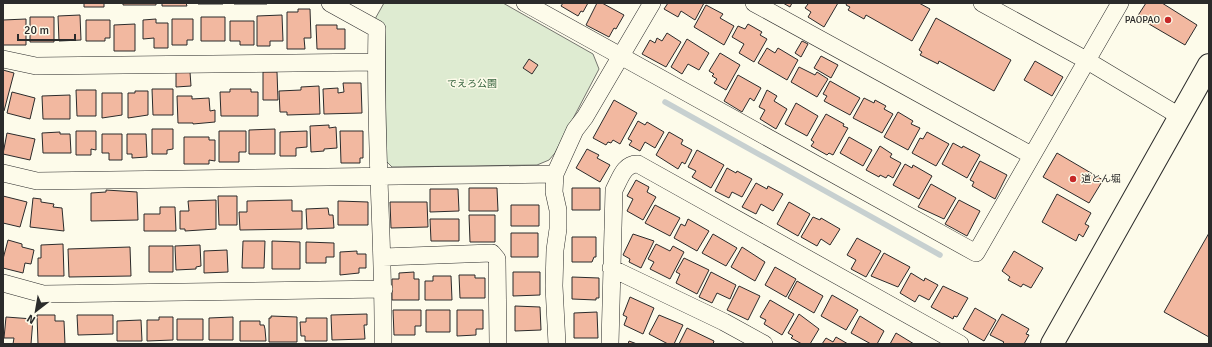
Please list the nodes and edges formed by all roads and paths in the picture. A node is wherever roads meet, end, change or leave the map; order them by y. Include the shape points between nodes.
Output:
1 (330, 3) edge
2 (525, 3) edge
3 (652, 3) edge
4 (754, 3) edge
5 (982, 3) edge
6 (1120, 3) edge
7 (621, 57) junction
8 (3, 59) edge
9 (1086, 60) junction
10 (376, 62) junction
11 (1209, 65) edge
12 (1181, 117) junction
13 (1031, 155) junction
14 (3, 173) edge
15 (555, 174) junction
16 (378, 177) junction
17 (383, 257) junction
18 (611, 268) junction
19 (3, 283) edge
20 (384, 289) junction
21 (383, 344) edge
22 (498, 344) edge
23 (557, 344) edge
24 (610, 344) edge
25 (764, 344) edge
26 (960, 344) edge
27 (1052, 344) edge

1 - 10 street via 377,29
2 - 7 street
3 - 7 street
4 - 13 street
5 - 9 street
6 - 9 street
7 - 13 street via 976,253
7 - 15 street via 575,130
8 - 10 street via 36,66
9 - 12 street
9 - 13 street
10 - 16 street
11 - 12 street
12 - 27 street
14 - 16 street via 37,181
15 - 16 street
15 - 23 street via 554,192 558,210 554,286
16 - 17 street
17 - 20 street
17 - 22 street via 492,253 497,259
18 - 24 street
18 - 25 street
18 - 26 street via 614,190 625,168 631,164 638,164
19 - 20 street via 43,294
20 - 21 street

